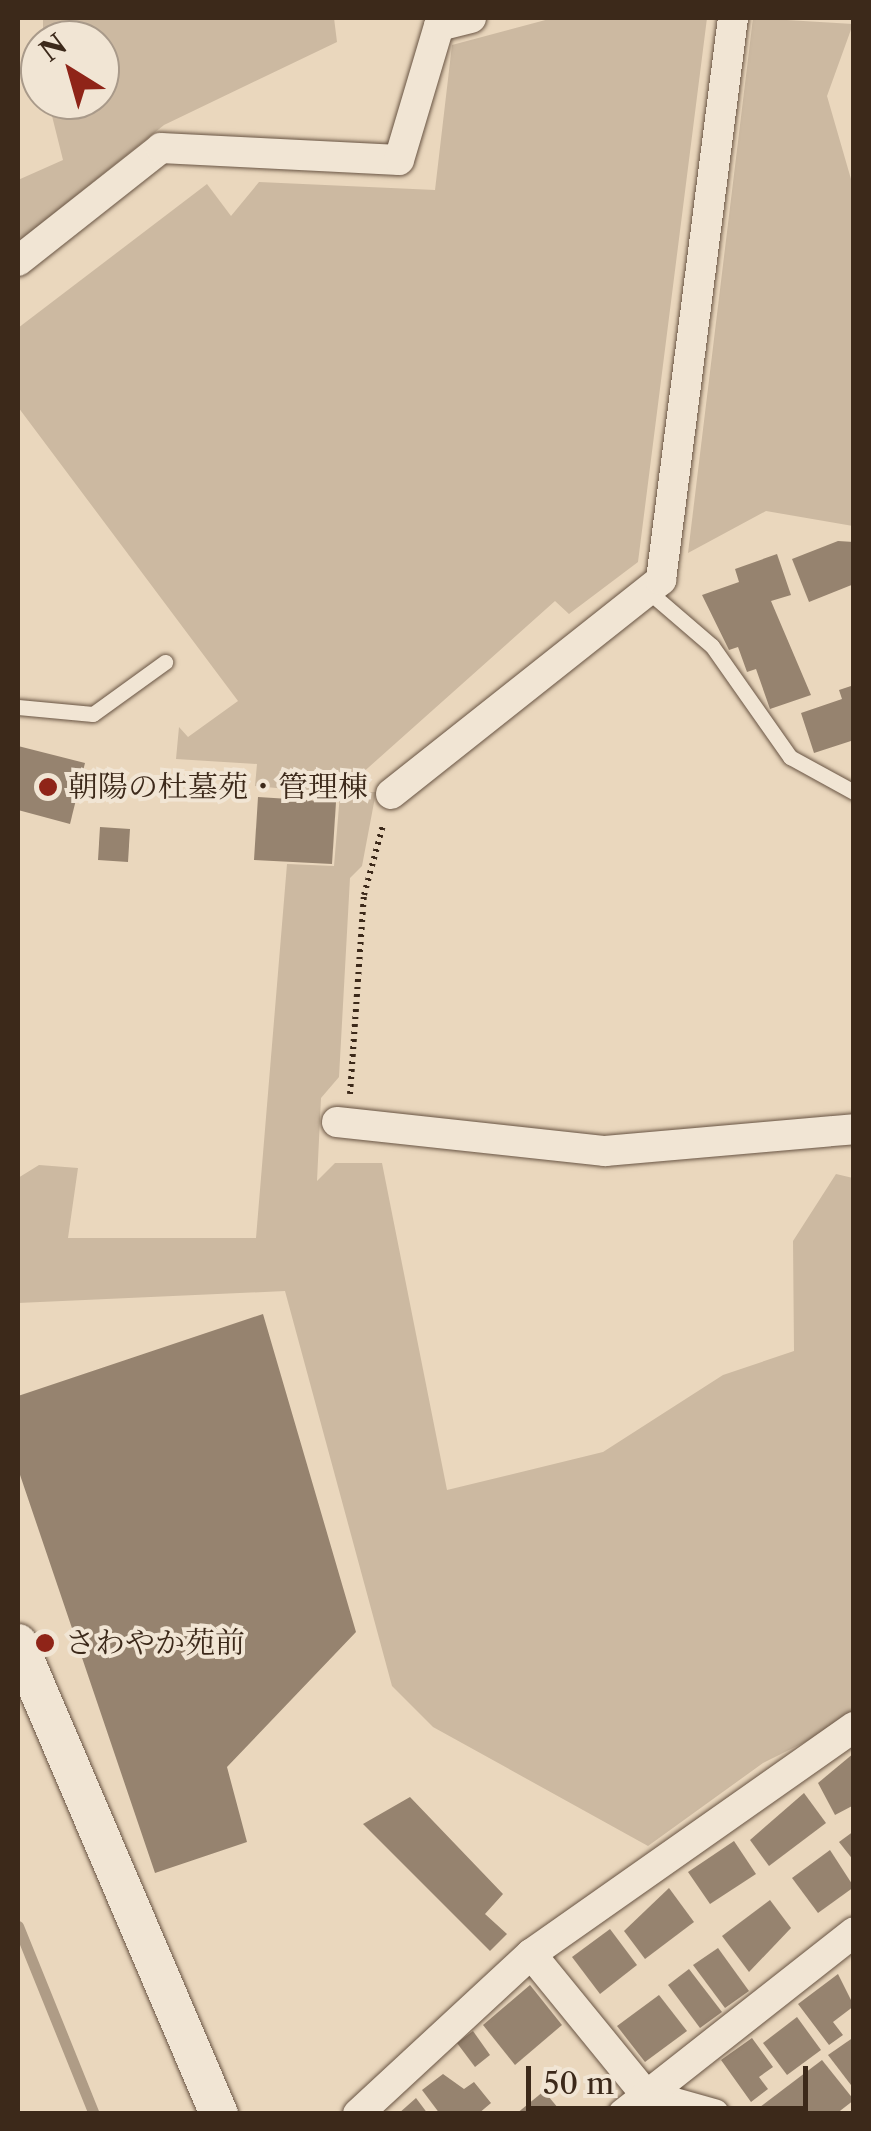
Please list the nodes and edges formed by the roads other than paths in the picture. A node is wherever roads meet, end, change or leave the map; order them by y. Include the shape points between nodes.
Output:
1 (472, 18) edge
2 (733, 18) edge
3 (18, 261) edge
4 (648, 591) junction
5 (165, 662) dead end
6 (18, 707) edge
7 (854, 792) edge
8 (391, 794) road end
9 (337, 1122) road end
10 (854, 1129) edge
11 (18, 1643) edge
12 (854, 1727) edge
13 (854, 1932) edge
14 (531, 1954) junction
15 (635, 2104) edge
16 (220, 2114) edge
17 (358, 2114) edge
18 (714, 2114) edge

1 - 3 street via 439,26 399,160 161,148
2 - 4 street via 662,580
4 - 7 lane via 712,646 790,758
4 - 8 street
5 - 6 lane via 93,714
9 - 10 street via 605,1151
11 - 16 street
12 - 14 street
13 - 15 street
14 - 15 street
14 - 17 street
15 - 18 street

